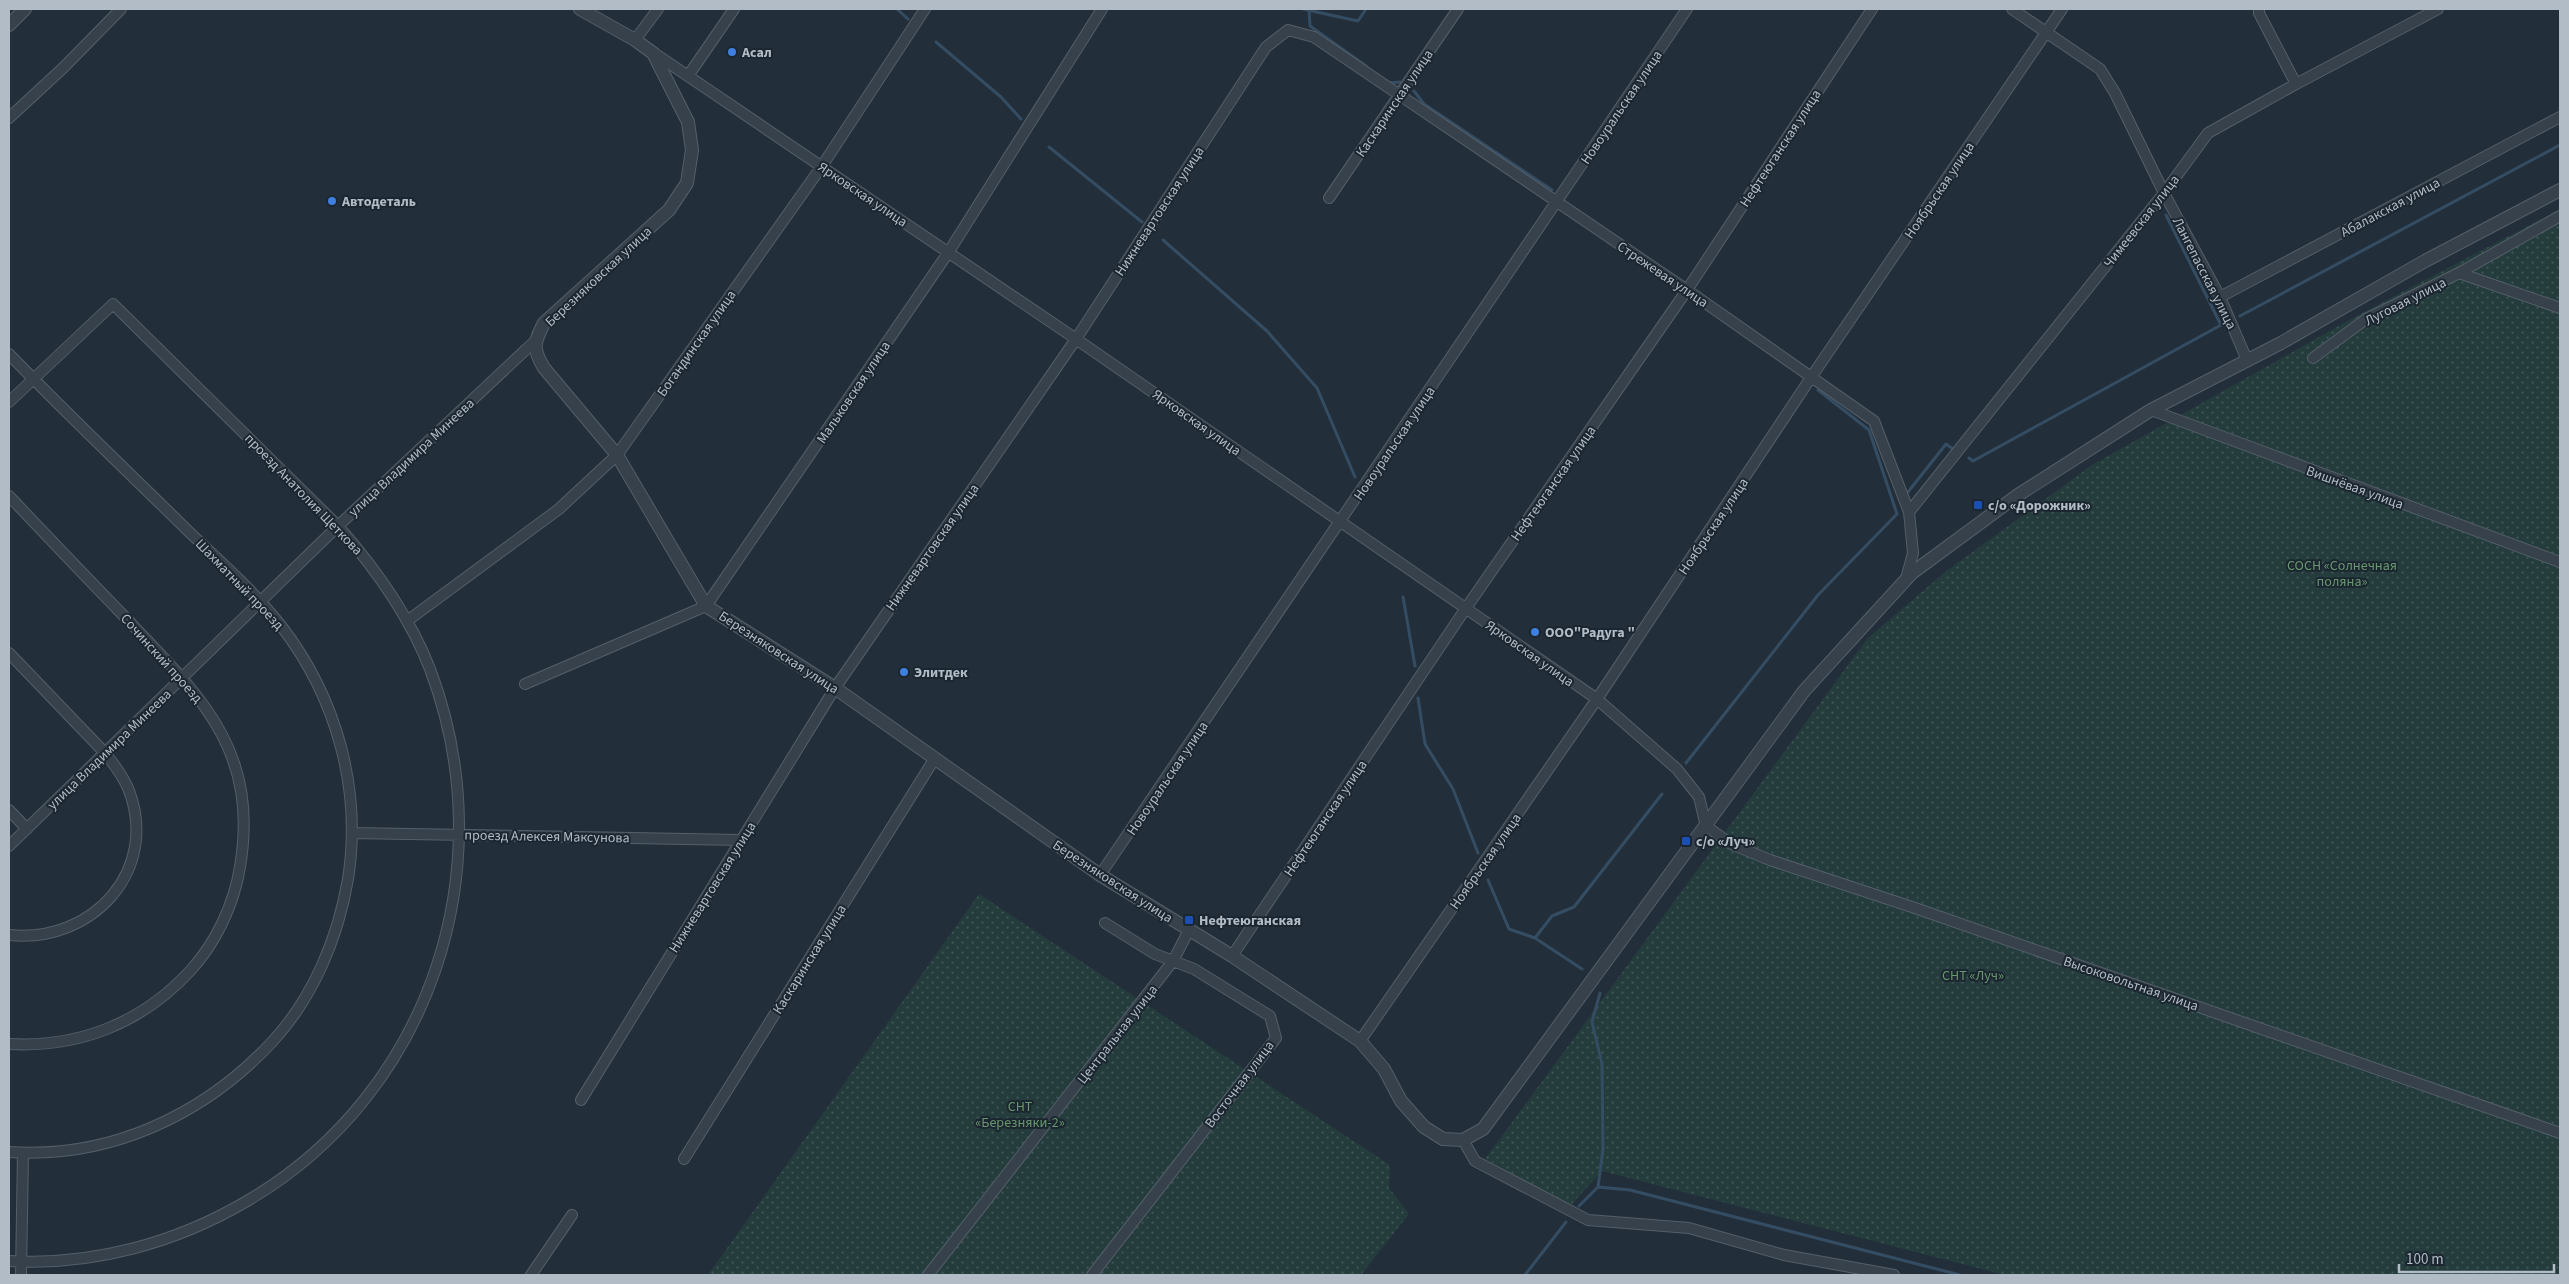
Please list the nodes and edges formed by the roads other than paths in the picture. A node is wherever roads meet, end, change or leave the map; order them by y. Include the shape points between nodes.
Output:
1 (25, 9) edge
2 (121, 9) edge
3 (580, 9) edge
4 (658, 9) edge
5 (734, 9) edge
6 (925, 9) edge
7 (1102, 9) edge
8 (1458, 9) edge
9 (1687, 9) edge
10 (1872, 9) edge
11 (2012, 9) edge
12 (2062, 9) edge
13 (2259, 9) edge
14 (2438, 9) edge
15 (9, 25) edge
16 (2046, 32) junction
17 (1314, 37) joint
18 (635, 40) junction
19 (653, 53) junction
20 (688, 76) junction
21 (2296, 84) junction
22 (1400, 95) junction
23 (2560, 117) edge
24 (9, 118) edge
25 (822, 166) junction
26 (2560, 190) edge
27 (2164, 194) junction
28 (1329, 198) dead end
29 (1557, 203) junction
30 (2560, 216) edge
31 (948, 252) junction
32 (2459, 273) junction
33 (1687, 290) junction
34 (2220, 297) junction
35 (2560, 308) edge
36 (1076, 338) junction
37 (535, 341) junction
38 (9, 354) edge
39 (2313, 358) dead end
40 (2247, 360) junction
41 (1812, 376) junction
42 (33, 379) junction
43 (9, 402) edge
44 (2151, 410) junction
45 (616, 455) junction
46 (9, 496) edge
47 (1909, 512) junction
48 (1341, 521) junction
49 (338, 526) junction
50 (2560, 562) edge
51 (1906, 579) junction
52 (260, 602) junction
53 (706, 606) junction
54 (1466, 608) junction
55 (407, 622) junction
56 (9, 653) edge
57 (182, 677) junction
58 (525, 684) dead end
59 (835, 688) junction
60 (1597, 699) junction
61 (105, 753) junction
62 (935, 758) junction
63 (9, 810) edge
64 (1706, 826) junction
65 (27, 829) junction
66 (352, 833) junction
67 (460, 834) junction
68 (741, 840) junction
69 (9, 846) edge
70 (1100, 875) junction
71 (1104, 923) dead end
72 (1189, 930) junction
73 (9, 935) edge
74 (1232, 956) junction
75 (1173, 961) junction
76 (1360, 1041) junction
77 (9, 1044) edge
78 (581, 1100) dead end
79 (2560, 1133) edge
80 (1463, 1140) junction
81 (9, 1152) edge
82 (23, 1153) junction
83 (684, 1158) dead end
84 (572, 1215) dead end
85 (9, 1261) edge
86 (22, 1262) junction
87 (21, 1275) edge
88 (531, 1275) edge
89 (928, 1275) edge
90 (1092, 1275) edge
91 (1894, 1275) edge

1 - 15 street
2 - 24 street
3 - 18 street, Березняковская улица
4 - 18 street
5 - 20 street
6 - 25 street, Богандинская улица
7 - 31 street, Мальковская улица
8 - 22 street, Каскаринская улица
9 - 29 street, Новоуральская улица
10 - 33 street, Нефтеюганская улица
11 - 16 street, Лангепасская улица
12 - 16 street, Ноябрьская улица
13 - 21 street
14 - 21 street, Чимеевская улица
16 - 27 street, Лангепасская улица via 2100,70
16 - 41 street, Ноябрьская улица
17 - 22 street, Стрежевая улица
17 - 36 street, Нижневартовская улица via 1288,30 1266,47
18 - 19 street, Березняковская улица
19 - 20 street, Ярковская улица
19 - 37 street, Березняковская улица via 688,122 692,150 687,183 669,210 544,323
20 - 25 street, Ярковская улица
21 - 27 street, Чимеевская улица via 2208,133
22 - 28 street, Каскаринская улица
22 - 29 street, Стрежевая улица
23 - 34 street, Абалакская улица
25 - 31 street, Ярковская улица
25 - 45 street, Богандинская улица
26 - 40 street
27 - 34 street, Лангепасская улица
27 - 47 street, Чимеевская улица
29 - 33 street, Стрежевая улица
29 - 48 street, Новоуральская улица
30 - 32 street
31 - 36 street, Ярковская улица
31 - 53 street, Мальковская улица
32 - 35 street, Луговая улица
32 - 39 street, Луговая улица via 2366,319
33 - 41 street, Стрежевая улица
33 - 54 street, Нефтеюганская улица
34 - 40 street, Лангепасская улица
36 - 48 street, Ярковская улица
36 - 59 street, Нижневартовская улица
37 - 45 street, Березняковская улица via 537,356 544,368
37 - 49 street, улица Владимира Минеева
38 - 42 street, Шахматный проезд
40 - 44 street
41 - 47 street, Стрежевая улица via 1874,420
41 - 60 street, Ноябрьская улица
42 - 43 street
42 - 49 street, проезд Анатолия Щеткова via 113,304
42 - 52 street, Шахматный проезд
44 - 50 street, Вишнёвая улица
44 - 51 street via 2018,495
45 - 53 street, Березняковская улица
45 - 55 street, Богандинская улица via 559,509
46 - 57 street, Сочинский проезд
47 - 51 street, Стрежевая улица via 1913,553
48 - 54 street, Ярковская улица
48 - 70 street, Новоуральская улица
49 - 52 street, улица Владимира Минеева
49 - 55 street, проезд Анатолия Щеткова via 366,558
51 - 64 street via 1804,691
52 - 57 street, улица Владимира Минеева
52 - 66 street, Шахматный проезд via 300,651 329,708 347,769
53 - 58 street
53 - 59 street, Березняковская улица
54 - 60 street, Ярковская улица
54 - 74 street, Нефтеюганская улица
55 - 67 street, проезд Анатолия Щеткова via 429,668 446,718 459,792
56 - 61 street
57 - 61 street, улица Владимира Минеева
57 - 77 street, Сочинский проезд via 197,693 220,729 229,748 240,789 244,817 243,852 236,887 226,914 193,968 145,1010 114,1027 88,1036 46,1044
59 - 62 street, Березняковская улица
59 - 68 street, Нижневартовская улица
60 - 64 street, Ярковская улица via 1677,769 1699,797
60 - 76 street, Ноябрьская улица
61 - 65 street, улица Владимира Минеева
61 - 73 street via 125,782 134,809 134,844 127,871 117,890 103,906 68,929 47,935
62 - 70 street, Березняковская улица
62 - 83 street, Каскаринская улица
63 - 65 street
64 - 79 street, Высоковольтная улица via 1731,844 1770,860
64 - 80 street via 1483,1129
65 - 69 street, улица Владимира Минеева
66 - 67 street, проезд Алексея Максунова
66 - 82 street, Шахматный проезд via 345,896 326,957 295,1012 254,1061 204,1101 148,1130 87,1148
67 - 68 street, проезд Алексея Максунова
67 - 86 street, проезд Анатолия Щеткова via 451,918 425,999 384,1074 330,1138 263,1192 188,1231 148,1245 106,1254
68 - 78 street, Нижневартовская улица
70 - 72 street, Березняковская улица
71 - 75 street, Восточная улица
72 - 74 street, Березняковская улица
72 - 75 street, Центральная улица
74 - 76 street, Березняковская улица
75 - 89 street, Центральная улица
75 - 90 street, Восточная улица via 1194,969 1270,1016 1276,1038
76 - 80 street, Березняковская улица via 1384,1069 1401,1101 1424,1127 1443,1139
80 - 91 street via 1475,1161 1588,1220 1689,1228 1784,1255
81 - 82 street, Шахматный проезд
82 - 86 street
84 - 88 street
85 - 86 street, проезд Анатолия Щеткова
86 - 87 street

